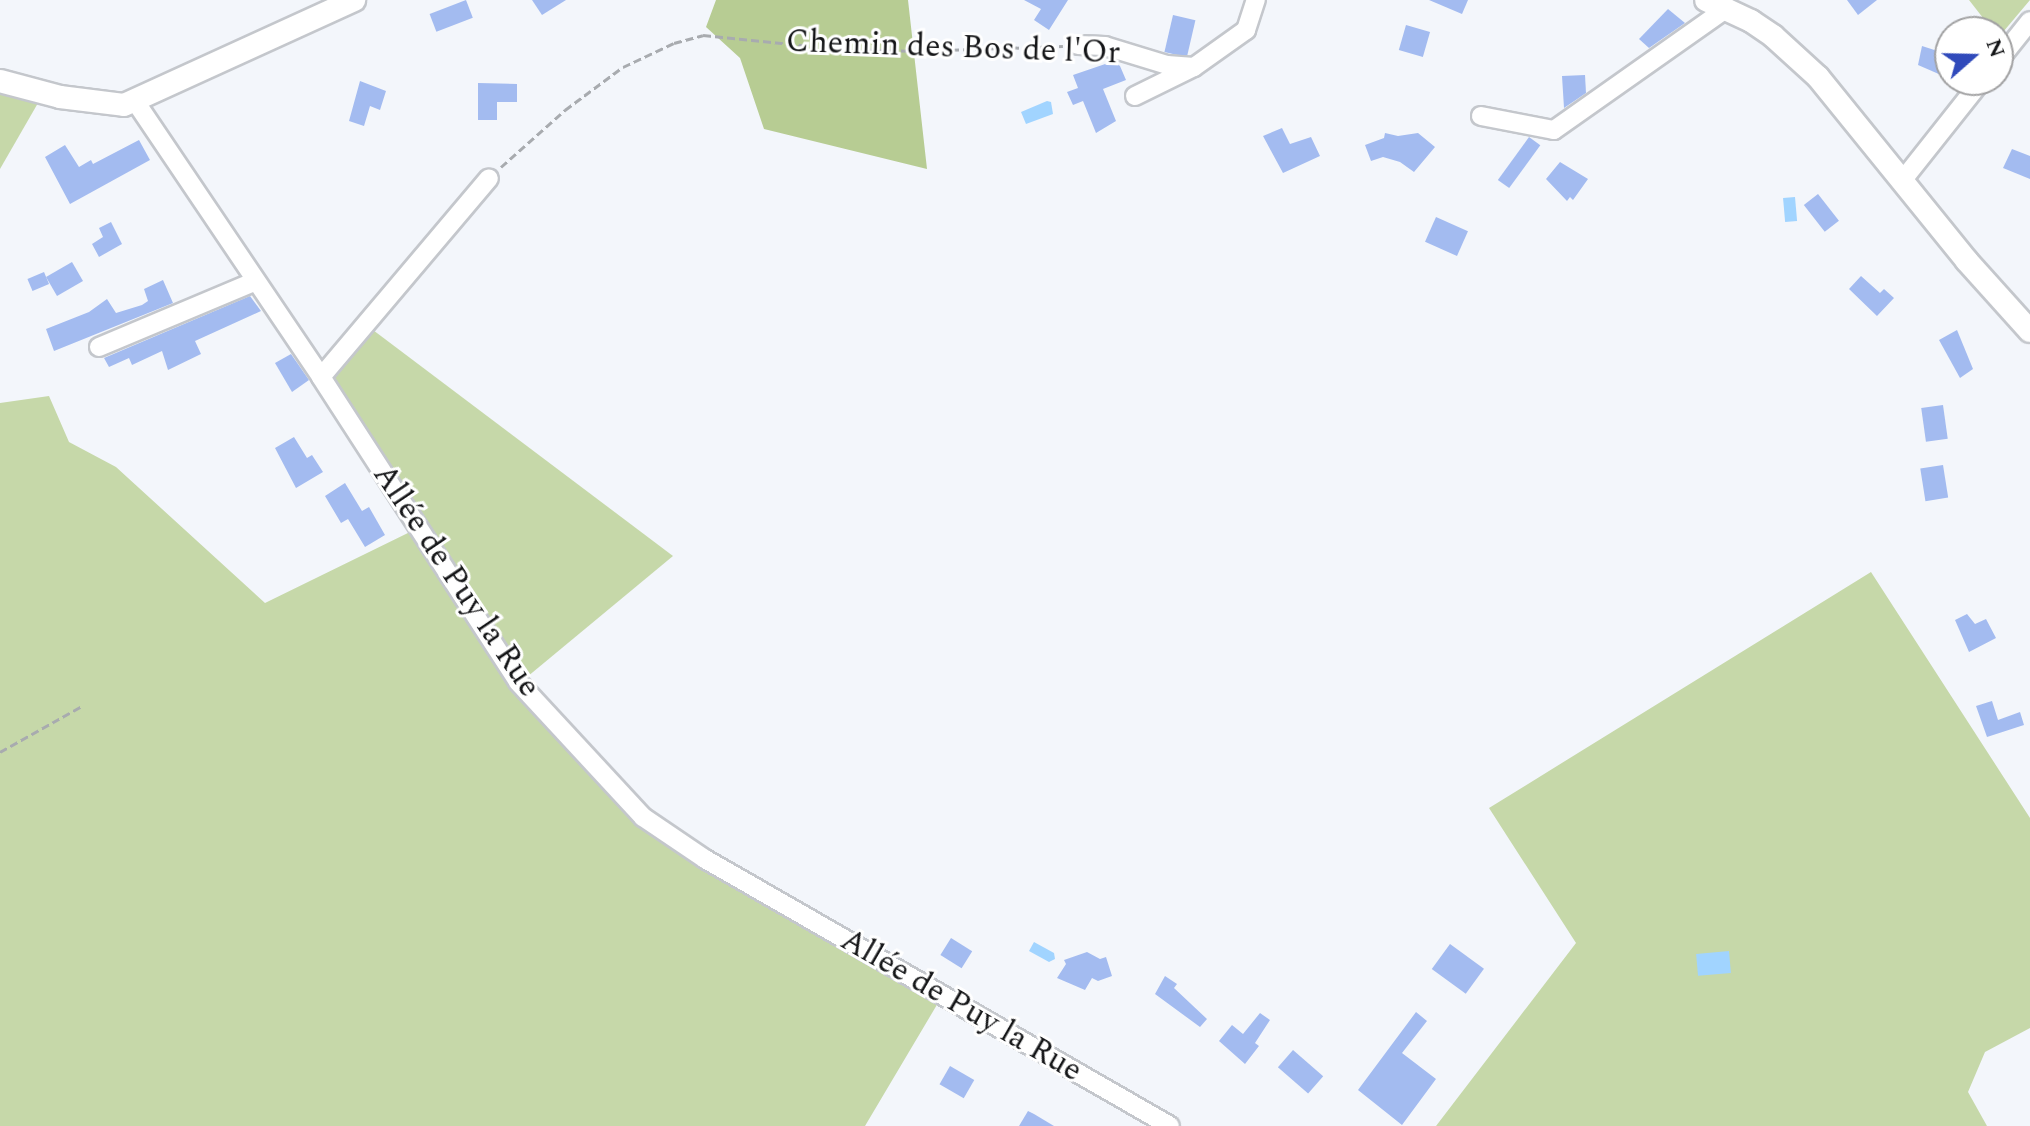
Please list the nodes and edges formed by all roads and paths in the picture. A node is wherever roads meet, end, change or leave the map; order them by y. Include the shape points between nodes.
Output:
1 (354, 0) edge
2 (1256, 0) edge
3 (1716, 4) edge
4 (2030, 21) edge
5 (2014, 41) edge
6 (1078, 45) joint
7 (1194, 67) junction
8 (0, 81) edge
9 (1135, 96) dead end
10 (1969, 96) edge
11 (135, 101) junction
12 (1481, 116) dead end
13 (489, 178) joint
14 (1902, 181) junction
15 (256, 281) junction
16 (2030, 331) edge
17 (99, 347) dead end
18 (321, 377) junction
19 (82, 706) dead end
20 (0, 752) edge
21 (1170, 1126) edge

1 - 11 main road
2 - 7 street via 1246,30
3 - 12 street via 1554,130
3 - 14 main road via 1773,36 1818,77
4 - 5 street
6 - 7 street, Chemin des Bos de l'Or via 1105,46 1167,65
6 - 13 path, Chemin des Bos de l'Or via 915,51 703,35 623,67
7 - 9 street
8 - 11 main road via 104,105
10 - 14 street
11 - 15 street, Allée de Puy la Rue
13 - 18 street
14 - 16 main road
15 - 17 street
15 - 18 street, Allée de Puy la Rue
18 - 21 street, Allée de Puy la Rue via 518,682 643,817 718,867
19 - 20 path

